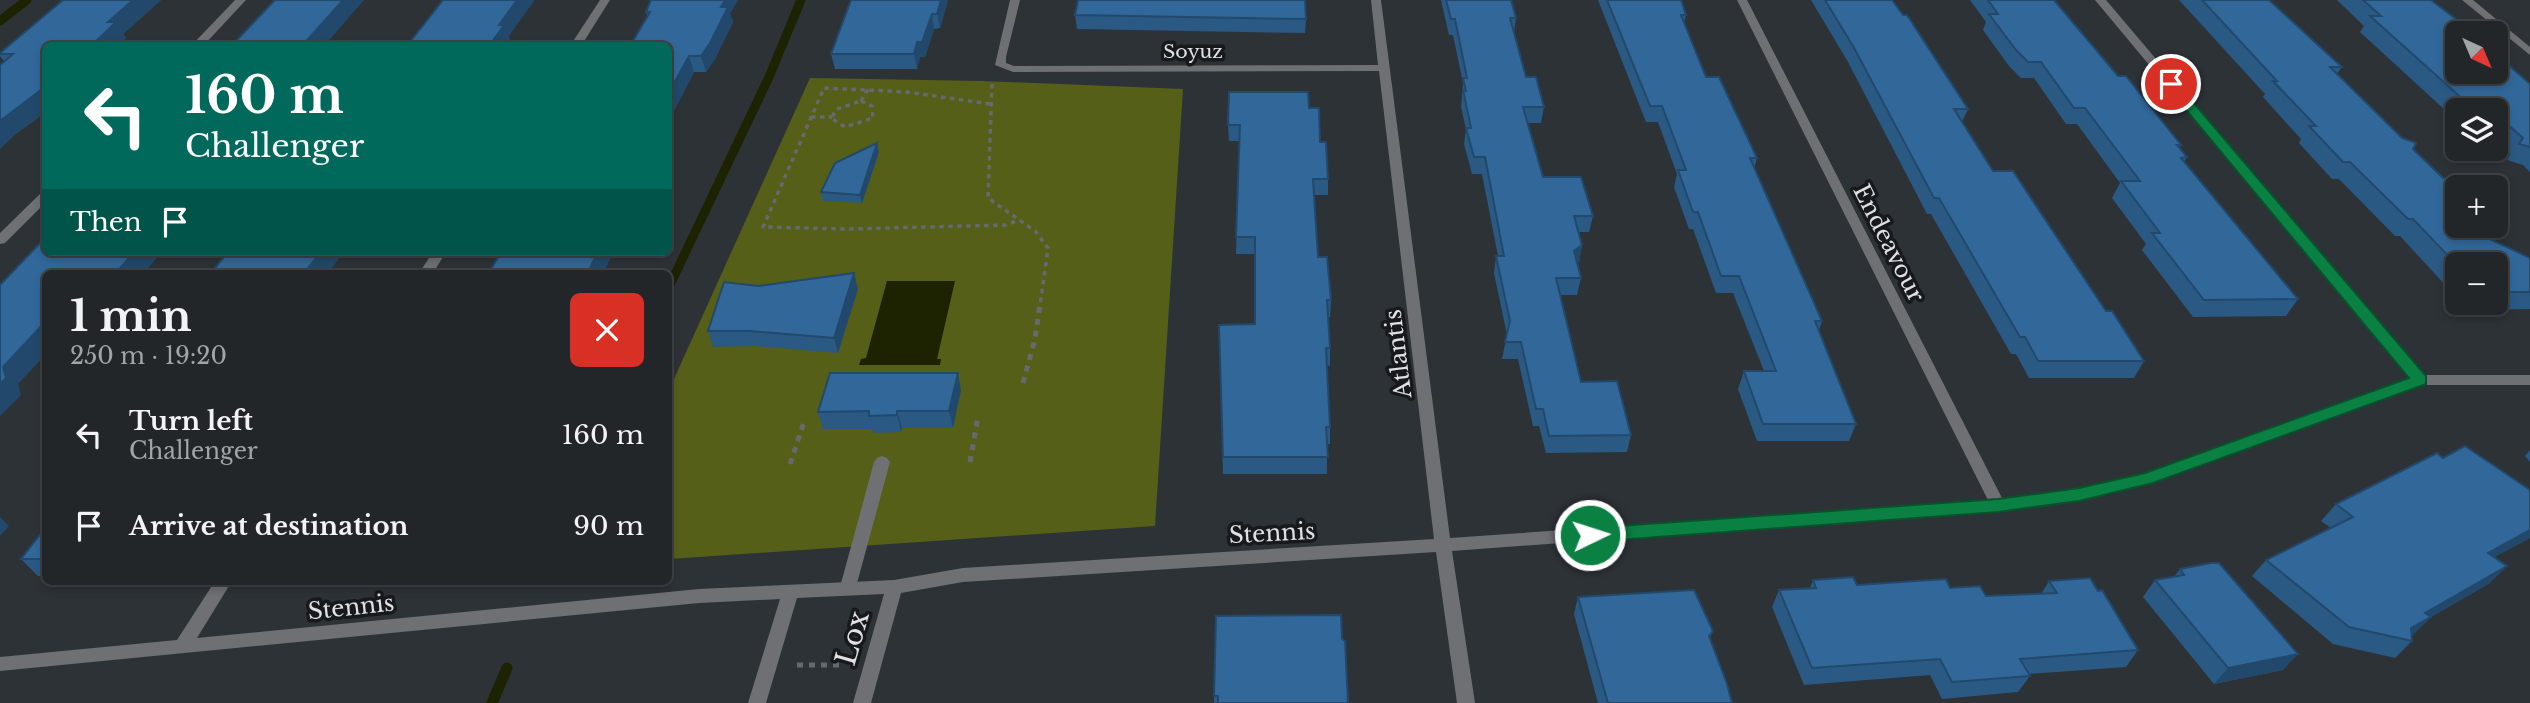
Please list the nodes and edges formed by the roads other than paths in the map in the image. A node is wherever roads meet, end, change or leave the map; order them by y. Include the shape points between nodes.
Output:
1 (241, 0) edge
2 (605, 0) edge
3 (1015, 0) edge
4 (1376, 0) edge
5 (1742, 0) edge
6 (2100, 0) edge
7 (2467, 0) edge
8 (200, 42) edge
9 (578, 42) edge
10 (2530, 52) edge
11 (1386, 68) junction
12 (42, 199) edge
13 (0, 240) edge
14 (2420, 380) junction
15 (2530, 380) edge
16 (883, 462) dead end
17 (1998, 505) junction
18 (1443, 545) junction
19 (221, 585) edge
20 (848, 587) junction
21 (894, 587) junction
22 (791, 591) junction
23 (182, 646) junction
24 (0, 664) edge
25 (757, 703) edge
26 (862, 703) edge
27 (1466, 703) edge

1 - 8 street
2 - 9 street
3 - 11 street, Soyuz via 1001,65 1013,69
4 - 11 street, Atlantis
5 - 17 street, Endeavour
6 - 14 street
7 - 10 street
11 - 18 street, Atlantis
12 - 13 street
14 - 15 street, Stennis
14 - 17 street, Stennis via 2147,479
16 - 20 street
17 - 18 street, Stennis
18 - 21 street, Stennis via 963,575
18 - 27 street, Atlantis
19 - 23 street
20 - 21 street, Stennis
20 - 22 street, Stennis
21 - 26 street, Lox
22 - 23 street, Stennis
22 - 25 street
23 - 24 street, Stennis

